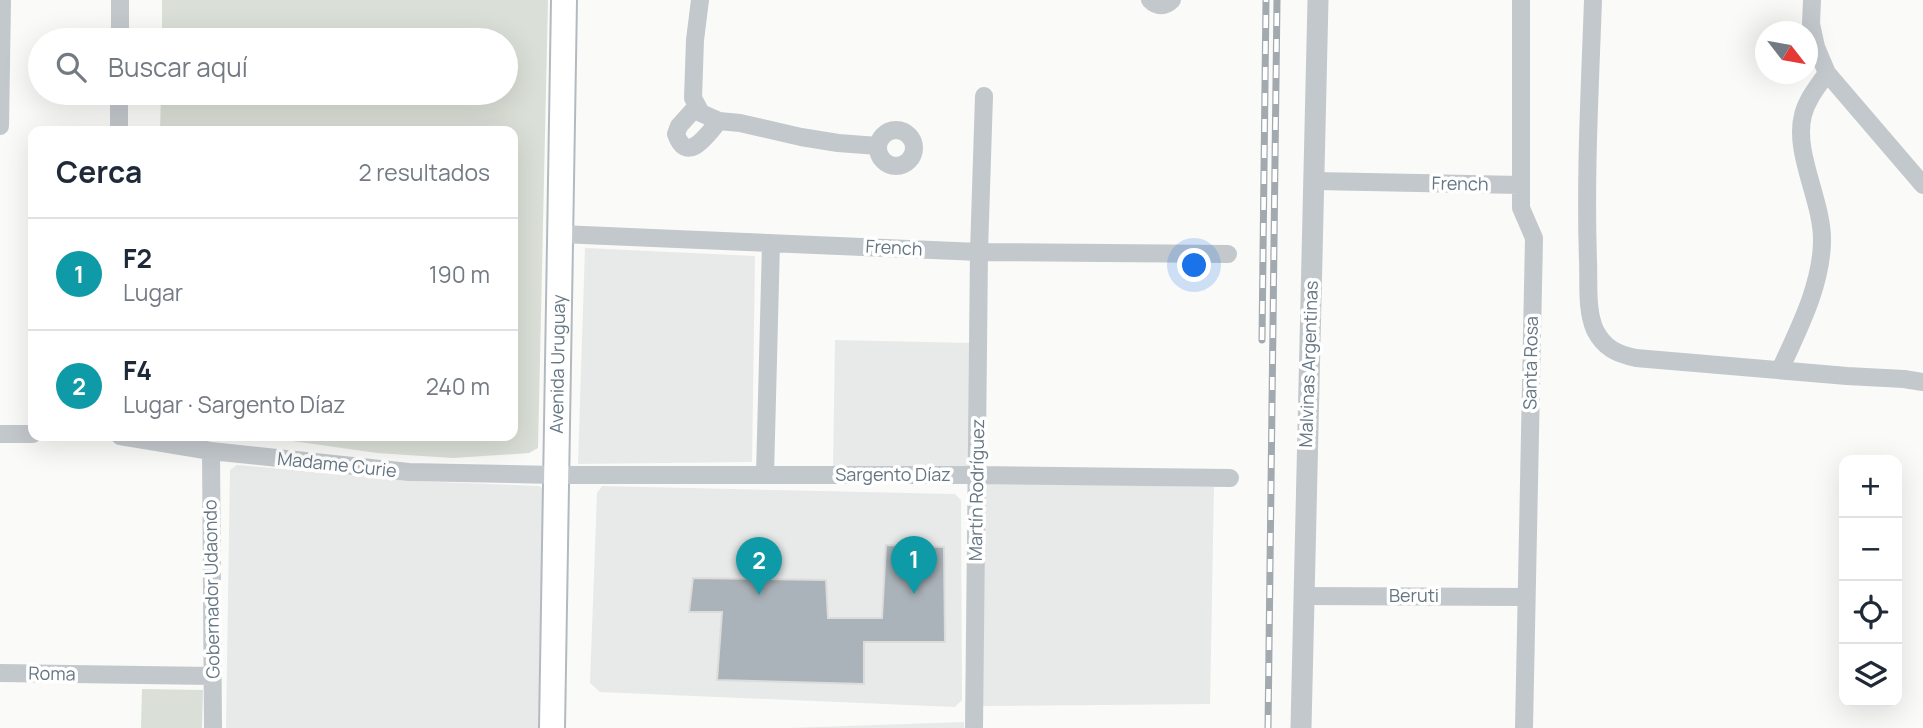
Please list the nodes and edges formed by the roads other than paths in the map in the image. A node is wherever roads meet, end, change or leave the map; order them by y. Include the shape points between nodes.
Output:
1 (2, 0) edge
2 (120, 0) edge
3 (564, 0) edge
4 (700, 0) edge
5 (1150, 0) edge
6 (1172, 0) edge
7 (1318, 0) edge
8 (1521, 0) edge
9 (1593, 0) edge
10 (1812, 0) edge
11 (120, 28) edge
12 (1827, 73) junction
13 (984, 96) dead end
14 (119, 105) edge
15 (697, 106) junction
16 (719, 121) junction
17 (0, 126) edge
18 (119, 126) edge
19 (878, 146) dead end
20 (1315, 181) junction
21 (1521, 185) junction
22 (1923, 185) edge
23 (560, 234) junction
24 (771, 243) junction
25 (979, 252) junction
26 (1228, 254) dead end
27 (1780, 370) junction
28 (1923, 382) edge
29 (0, 434) edge
30 (28, 434) edge
31 (150, 441) edge
32 (211, 451) junction
33 (556, 475) junction
34 (765, 475) junction
35 (977, 475) junction
36 (1230, 478) dead end
37 (1303, 596) junction
38 (1525, 597) junction
39 (0, 673) edge
40 (213, 676) junction
41 (213, 728) edge
42 (552, 728) edge
43 (974, 728) edge
44 (1301, 728) edge
45 (1524, 728) edge

1 - 17 street
2 - 11 street
3 - 23 main road, Avenida Uruguay
4 - 15 street via 693,98
5 - 6 street via 1161,6
7 - 20 street, Malvinas Argentinas
8 - 21 street, Santa Rosa
9 - 27 street via 1586,207 1594,327 1604,345 1617,354
10 - 12 street via 1811,24
12 - 22 street
12 - 27 street via 1809,98 1801,132 1819,209 1822,246 1816,281
13 - 25 street, Martín Rodríguez
14 - 18 street
15 - 16 street via 701,113
15 - 16 street via 676,134 681,145 688,148 701,142
16 - 19 street
20 - 21 street, French
20 - 37 street, Malvinas Argentinas
21 - 38 street, Santa Rosa via 1521,208 1534,239
23 - 24 street, French
23 - 33 main road, Avenida Uruguay
24 - 25 street, French
24 - 34 street
25 - 26 street, French
25 - 35 street, Martín Rodríguez
27 - 28 street
29 - 30 street
31 - 32 street, Madame Curie
32 - 33 street, Madame Curie via 409,472
32 - 40 street, Gobernador Udaondo
33 - 34 street, Sargento Díaz
33 - 42 main road, Avenida Uruguay
34 - 35 street, Sargento Díaz
35 - 36 street, Sargento Díaz
35 - 43 street, Martín Rodríguez
37 - 38 street, Beruti
37 - 44 street, Malvinas Argentinas
38 - 45 street, Santa Rosa
39 - 40 street, Roma
40 - 41 street, Gobernador Udaondo

